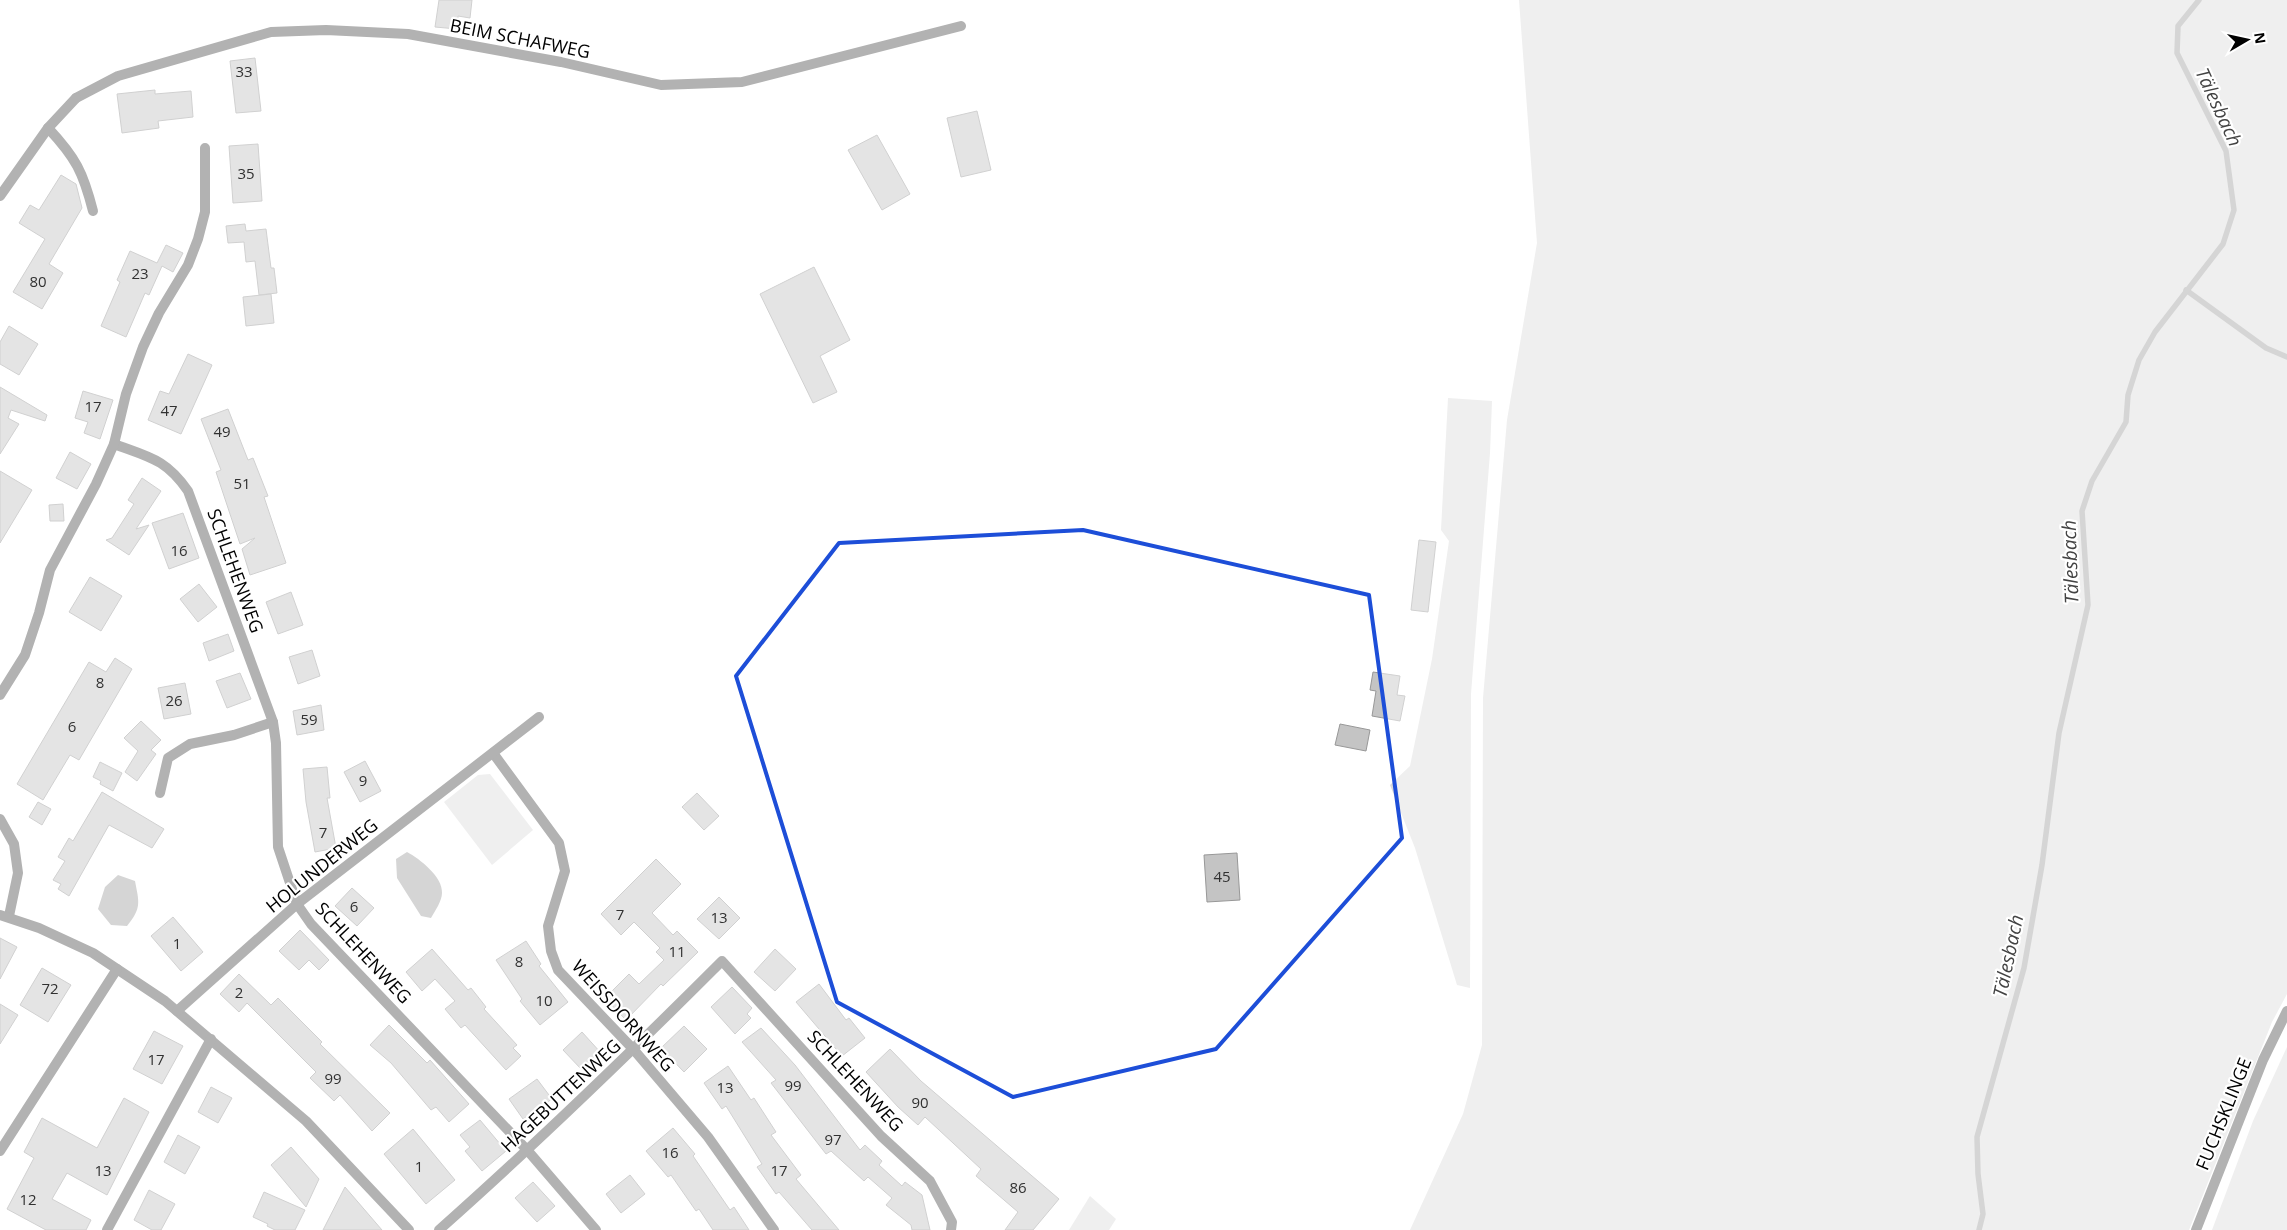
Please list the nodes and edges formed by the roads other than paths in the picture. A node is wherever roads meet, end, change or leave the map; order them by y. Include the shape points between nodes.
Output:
1 (961, 26) dead end
2 (48, 128) junction
3 (205, 148) dead end
4 (0, 196) edge
5 (93, 211) dead end
6 (114, 444) junction
7 (0, 695) edge
8 (539, 717) dead end
9 (273, 722) junction
10 (493, 753) junction
11 (160, 793) dead end
12 (0, 819) edge
13 (297, 904) junction
14 (4, 915) edge
15 (722, 961) joint
16 (118, 969) junction
17 (177, 1011) junction
18 (2287, 1011) edge
19 (210, 1039) junction
20 (634, 1050) junction
21 (0, 1151) edge
22 (528, 1151) junction
23 (108, 1230) edge
24 (409, 1230) edge
25 (440, 1230) edge
26 (596, 1230) edge
27 (774, 1230) edge
28 (951, 1230) edge
29 (2196, 1230) edge

1 - 2 street, BEIM SCHAFWEG via 742,82 661,85 561,62 408,34 326,30 271,32 118,76 76,98
2 - 4 street, BEIM SCHAFWEG
2 - 5 street via 70,151 86,181
3 - 6 street via 205,212 198,239 188,265 143,347 126,394
6 - 7 street via 50,570 25,655
6 - 9 street, SCHLEHENWEG via 158,460 176,473 188,491
8 - 10 street
9 - 11 street via 234,735 190,744 168,758
9 - 13 street, SCHLEHENWEG via 278,847
10 - 13 street, HOLUNDERWEG
10 - 20 street, WEISSDORNWEG via 559,843 565,871 548,926 551,951 558,970
12 - 14 street via 14,844 18,873
13 - 17 street, HOLUNDERWEG
13 - 22 street, SCHLEHENWEG via 311,924
14 - 16 street via 93,953
15 - 20 street, HAGEBUTTENWEG
15 - 28 street, SCHLEHENWEG via 881,1136 930,1181 952,1222
16 - 17 street
16 - 21 street
17 - 19 street
18 - 29 street, FUCHSKLINGE via 2262,1060
19 - 23 street
19 - 24 street via 306,1121
20 - 22 street, HAGEBUTTENWEG
20 - 27 street, WEISSDORNWEG via 708,1137
22 - 25 street, HAGEBUTTENWEG
22 - 26 street, SCHLEHENWEG

